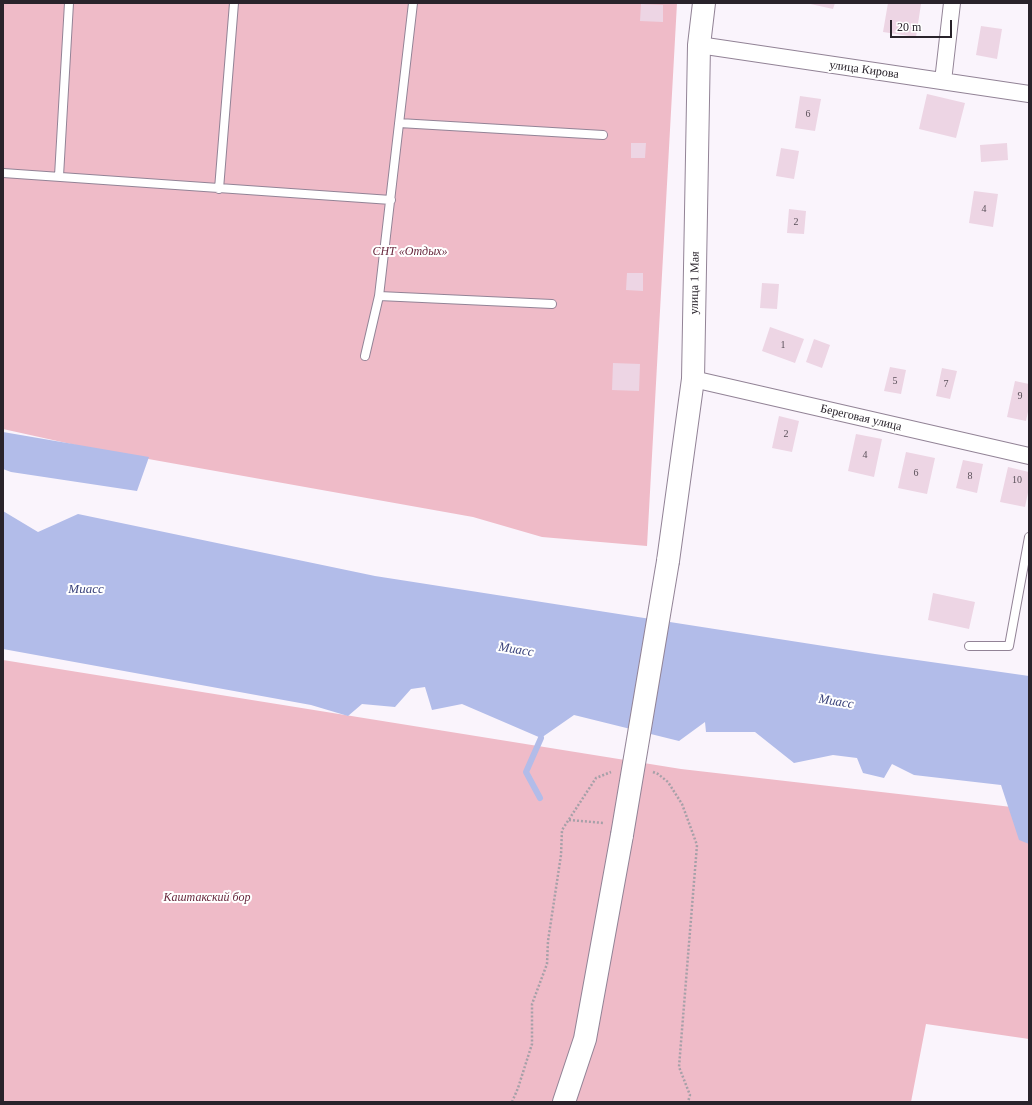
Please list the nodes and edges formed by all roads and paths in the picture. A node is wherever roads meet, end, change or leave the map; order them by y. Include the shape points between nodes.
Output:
1 (69, 3) edge
2 (234, 3) edge
3 (413, 3) edge
4 (704, 3) edge
5 (952, 3) edge
6 (699, 45) junction
7 (943, 81) junction
8 (1029, 94) edge
9 (400, 123) junction
10 (603, 135) dead end
11 (3, 173) edge
12 (59, 176) junction
13 (219, 189) junction
14 (390, 200) junction
15 (379, 296) junction
16 (552, 304) dead end
17 (365, 356) dead end
18 (693, 379) junction
19 (1029, 456) edge
20 (1029, 537) edge
21 (969, 646) dead end
22 (614, 771) dead end
23 (652, 772) dead end
24 (569, 820) junction
25 (623, 830) junction
26 (512, 1102) edge
27 (564, 1102) edge
28 (688, 1102) edge

1 - 12 lane
2 - 13 lane
3 - 9 lane
4 - 6 main road, улица 1 Мая
5 - 7 street
6 - 7 street, улица Кирова
6 - 18 main road, улица 1 Мая
7 - 8 street, улица Кирова
9 - 10 lane
9 - 14 lane
11 - 12 lane
12 - 13 lane
13 - 14 lane
14 - 15 lane
15 - 16 lane
15 - 17 lane
18 - 19 street, Береговая улица
18 - 25 main road, улица 1 Мая, bridge via 668,561
20 - 21 lane via 1009,646
22 - 24 path via 596,778
23 - 28 path via 668,782 682,804 697,845 679,1067 690,1095
24 - 25 path
24 - 26 path via 562,830 547,964 532,1004 532,1044
25 - 27 main road, улица 1 Мая via 585,1039

